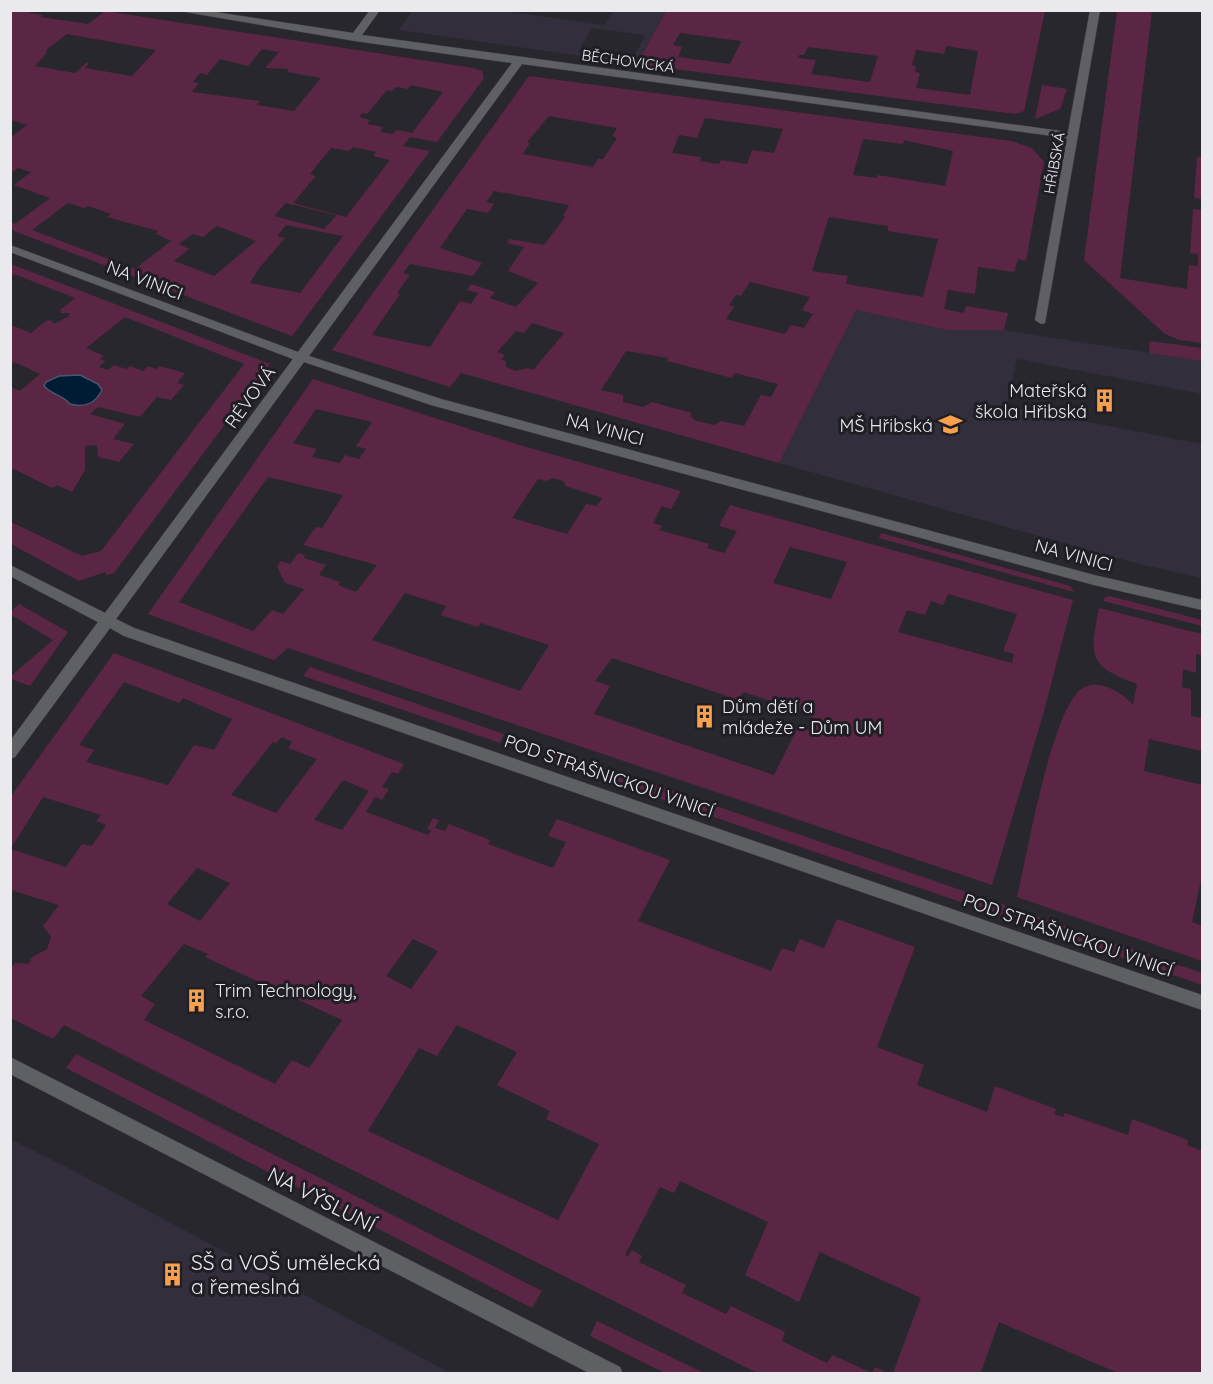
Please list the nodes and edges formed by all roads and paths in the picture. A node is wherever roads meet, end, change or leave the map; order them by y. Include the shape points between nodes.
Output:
1 (179, 10) edge
2 (375, 10) edge
3 (1095, 10) edge
4 (355, 38) junction
5 (519, 62) junction
6 (1074, 136) junction
7 (10, 249) edge
8 (1041, 320) dead end
9 (302, 358) junction
10 (10, 570) edge
11 (1203, 605) edge
12 (107, 622) junction
13 (10, 753) edge
14 (1203, 1003) edge
15 (10, 1065) edge
16 (613, 1374) edge

1 - 4 street, BĚCHOVICKÁ
2 - 4 street
3 - 6 street, HŘIBSKÁ
4 - 5 street, BĚCHOVICKÁ
5 - 6 street, BĚCHOVICKÁ
5 - 9 street, RÉVOVÁ
6 - 8 street, HŘIBSKÁ
7 - 9 street, NA VINICI
9 - 11 street, NA VINICI via 436,402 1094,580
9 - 12 street, RÉVOVÁ
10 - 12 street, POD STRAŠNICKOU VINICÍ
12 - 13 street, RÉVOVÁ
12 - 14 street, POD STRAŠNICKOU VINICÍ via 285,688 484,753
15 - 16 street, NA VÝSLUNÍ

